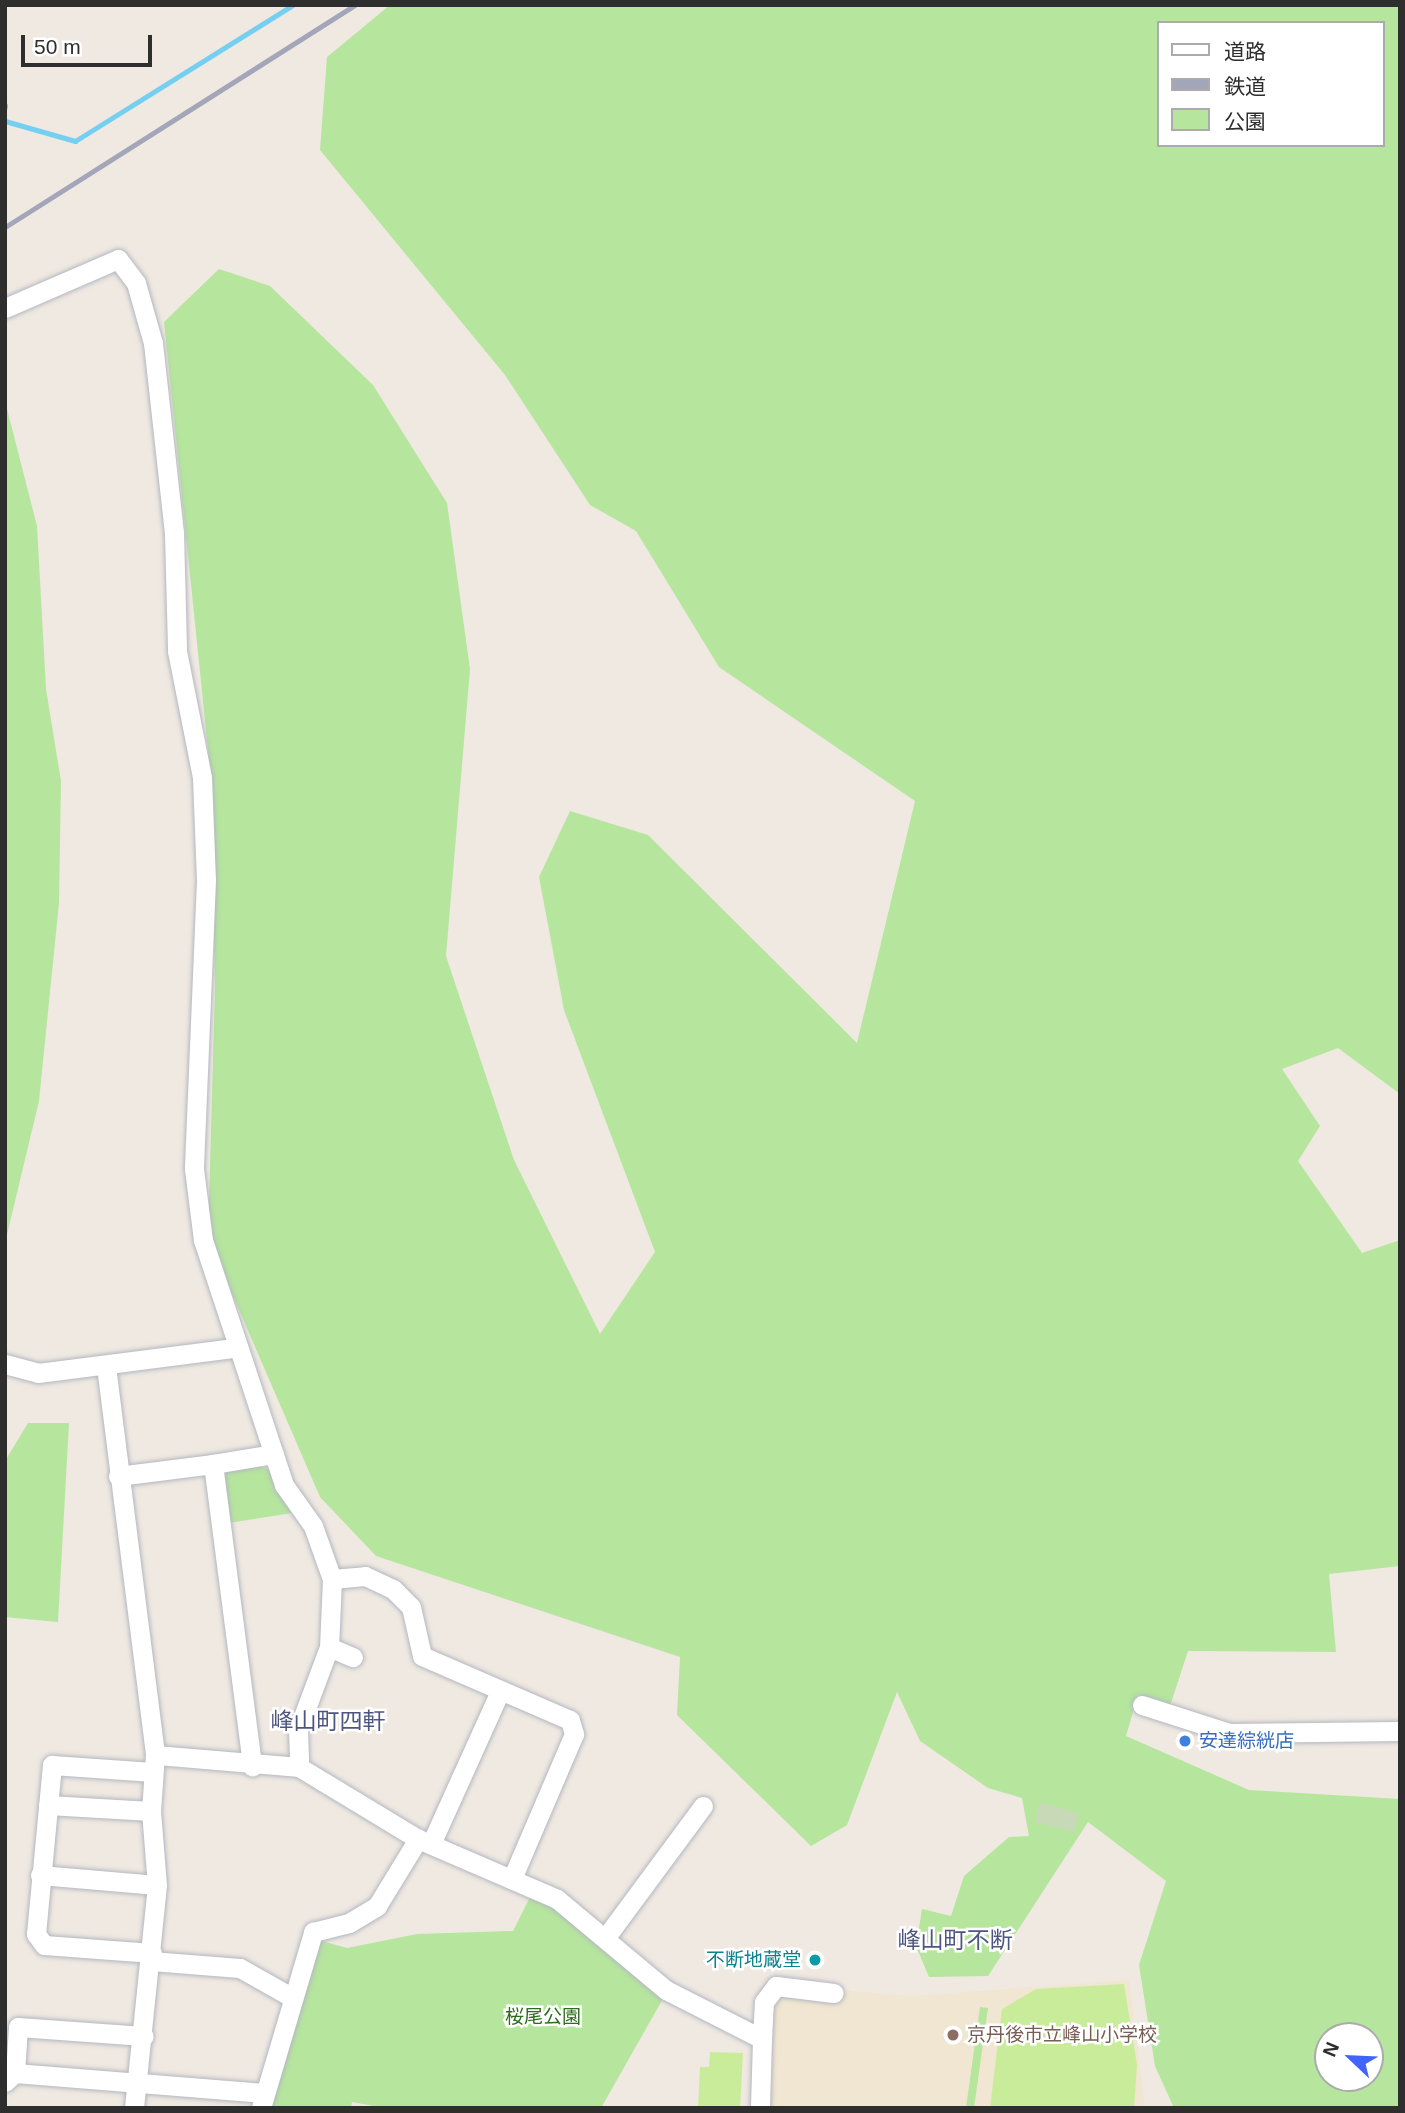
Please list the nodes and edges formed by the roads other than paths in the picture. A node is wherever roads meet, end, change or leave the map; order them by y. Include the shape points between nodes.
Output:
1 (5, 308) edge
2 (234, 1348) junction
3 (5, 1364) edge
4 (106, 1366) junction
5 (274, 1454) junction
6 (213, 1464) junction
7 (118, 1476) junction
8 (332, 1579) junction
9 (329, 1647) junction
10 (353, 1657) dead end
11 (500, 1691) junction
12 (1142, 1705) dead end
13 (1400, 1731) edge
14 (154, 1763) junction
15 (252, 1766) junction
16 (299, 1767) junction
17 (48, 1805) junction
18 (703, 1806) dead end
19 (151, 1811) junction
20 (424, 1842) junction
21 (40, 1875) junction
22 (512, 1879) junction
23 (157, 1885) junction
24 (606, 1937) junction
25 (152, 1957) junction
26 (834, 1993) dead end
27 (293, 1998) junction
28 (144, 2036) junction
29 (762, 2039) junction
30 (10, 2067) edge
31 (139, 2085) junction
32 (262, 2100) edge
33 (134, 2108) edge
34 (760, 2108) edge

1 - 2 street via 118,260 136,283 153,343 174,533 177,651 202,777 206,893 194,1169 203,1240
2 - 4 street
2 - 5 street
3 - 4 street via 38,1373
4 - 7 street
5 - 6 street
5 - 8 street
6 - 7 street
6 - 15 street
7 - 14 street
8 - 9 street
8 - 11 street via 365,1576 393,1589 411,1607 422,1656
9 - 10 street
9 - 16 street via 298,1730
11 - 20 street
11 - 22 street via 570,1720 574,1734
12 - 13 street via 1228,1733
14 - 15 street
14 - 17 street via 52,1765
14 - 19 street
15 - 16 street
16 - 20 street
17 - 19 street
17 - 21 street
18 - 24 street
19 - 23 street
20 - 22 street
20 - 27 street via 377,1906 349,1923 313,1932
21 - 23 street
21 - 25 street via 36,1934 44,1945
22 - 24 street via 556,1899
23 - 25 street
24 - 29 street via 666,1990
25 - 27 street via 240,1968
25 - 28 street
26 - 29 street via 776,1986 764,2002
27 - 32 street
28 - 30 street via 18,2027
28 - 31 street
29 - 34 street
30 - 31 street
31 - 32 street
31 - 33 street

